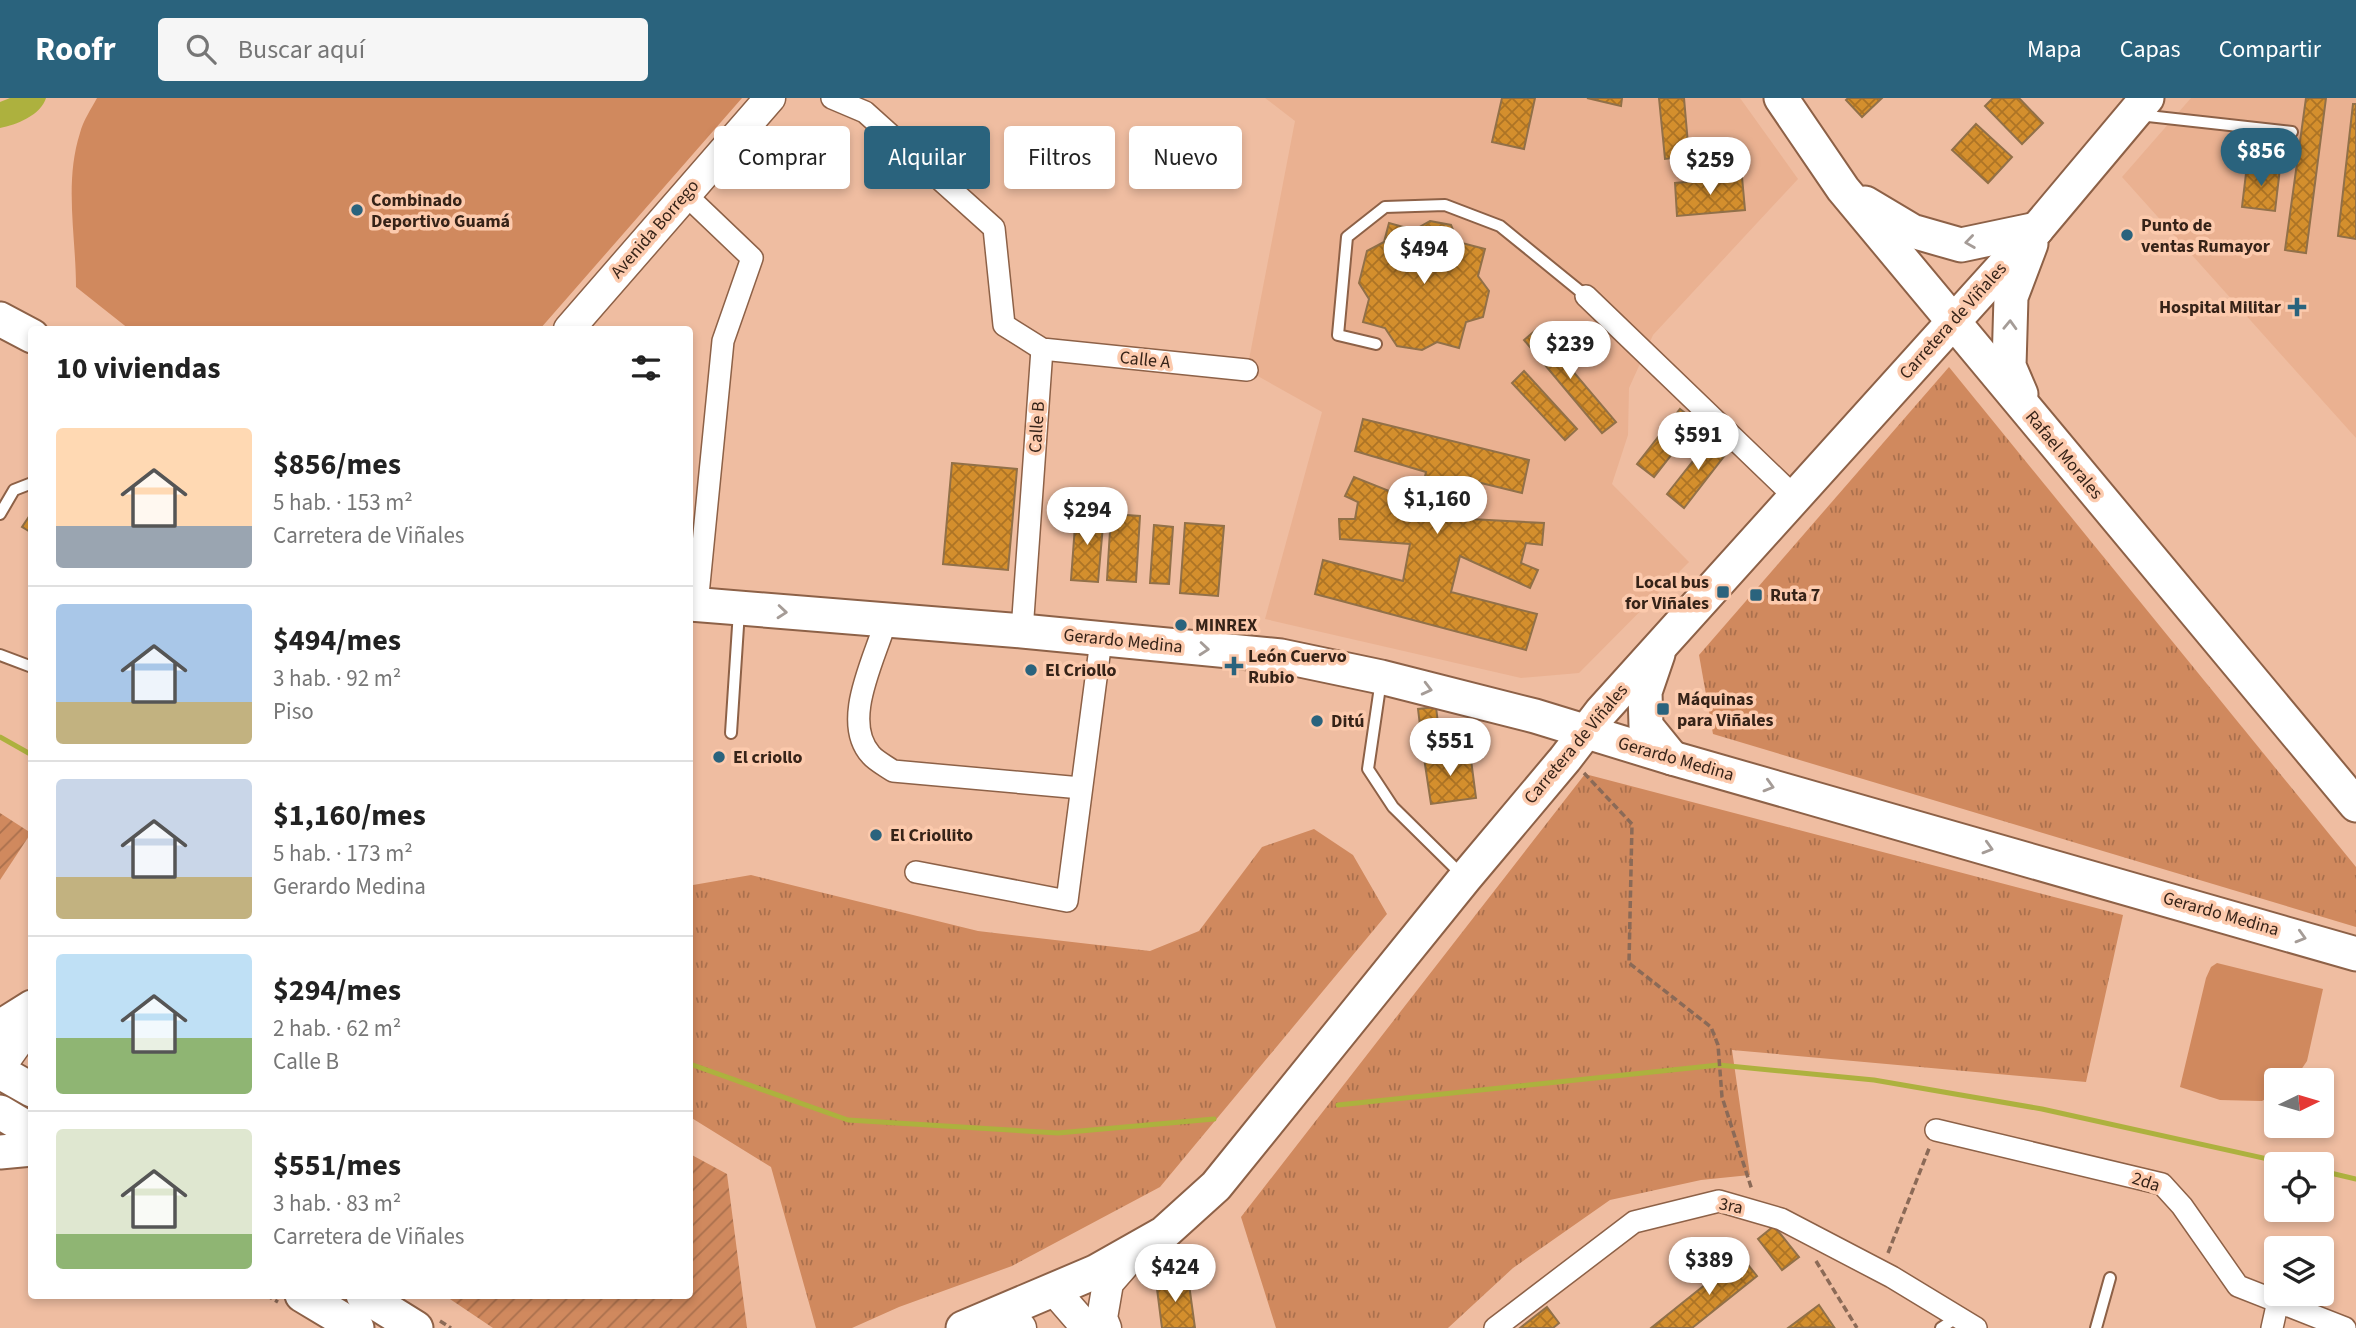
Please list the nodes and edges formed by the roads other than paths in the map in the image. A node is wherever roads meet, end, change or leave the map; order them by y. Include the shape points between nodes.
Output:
1 (770, 98) edge
2 (832, 98) edge
3 (1781, 98) edge
4 (2140, 106) edge
5 (2292, 132) dead end
6 (1843, 189) junction
7 (685, 194) junction
8 (2037, 229) junction
9 (1586, 296) joint
10 (0, 319) edge
11 (1953, 322) junction
12 (572, 326) edge
13 (28, 334) edge
14 (1377, 344) dead end
15 (1042, 349) junction
16 (1247, 370) dead end
17 (2030, 414) junction
18 (28, 484) edge
19 (1795, 497) junction
20 (0, 514) edge
21 (693, 605) edge
22 (740, 609) junction
23 (886, 621) junction
24 (1021, 631) junction
25 (1101, 639) junction
26 (1661, 645) junction
27 (0, 654) edge
28 (28, 665) edge
29 (1381, 677) junction
30 (1586, 732) junction
31 (732, 733) dead end
32 (1672, 758) junction
33 (1081, 788) junction
34 (2356, 805) edge
35 (916, 872) dead end
36 (1465, 878) junction
37 (2356, 954) edge
38 (28, 1010) edge
39 (0, 1027) edge
40 (28, 1028) edge
41 (0, 1067) edge
42 (0, 1072) edge
43 (28, 1088) edge
44 (0, 1112) edge
45 (28, 1129) edge
46 (1936, 1130) road end
47 (28, 1150) edge
48 (0, 1153) edge
49 (1140, 1246) junction
50 (2110, 1278) dead end
51 (1053, 1289) junction
52 (2264, 1296) edge
53 (309, 1299) edge
54 (369, 1299) edge
55 (2277, 1306) edge
56 (2290, 1306) edge
57 (977, 1322) edge
58 (1958, 1324) edge
59 (357, 1328) edge
60 (416, 1328) edge
61 (1021, 1328) edge
62 (1087, 1328) edge
63 (1106, 1328) edge
64 (1495, 1328) edge
65 (2096, 1328) edge
66 (2272, 1328) edge
67 (2345, 1328) edge

1 - 7 main road, Avenida Borrego
2 - 15 street via 865,112 994,228 1004,325
3 - 6 main road, Rafael Morales
4 - 5 lane
4 - 8 main road, Carretera de Viñales
8 -> 6 main road via 1961,245 1912,231
6 - 11 main road, Rafael Morales
7 - 12 main road, Avenida Borrego
7 - 21 street via 752,258 723,341
8 - 11 main road, Carretera de Viñales
17 -> 8 main road via 2009,366 2011,298
9 - 14 lane via 1500,226 1445,205 1385,207 1347,237 1338,335
9 - 19 street
10 - 13 main road
11 - 17 main road, Rafael Morales
11 - 19 main road, Carretera de Viñales
15 - 16 street, Calle A
15 - 24 street, Calle B
17 - 34 main road, Rafael Morales
18 - 20 lane via 13,489
19 - 26 main road, Carretera de Viñales
21 - 22 main road, Gerardo Medina
22 -> 23 main road, Gerardo Medina
22 - 31 lane
23 - 24 main road, Gerardo Medina
23 - 33 street via 863,681 858,727 870,754 893,771
24 - 25 main road, Gerardo Medina
25 -> 29 main road, Gerardo Medina via 1281,656
25 - 33 street
26 - 30 main road, Carretera de Viñales
26 - 32 main road via 1645,692 1646,726
27 - 28 lane
29 -> 30 main road, Gerardo Medina
29 - 36 lane via 1368,769 1393,807
30 - 32 main road, Gerardo Medina
30 - 36 main road, Carretera de Viñales
32 -> 37 main road, Gerardo Medina
33 - 35 street via 1067,901
36 - 49 main road, Carretera de Viñales via 1216,1186 1164,1233
38 - 39 main road
40 - 41 main road
42 - 43 main road
44 - 45 main road
46 - 52 street, 2da via 2162,1184 2238,1286
47 - 48 main road
49 - 51 main road, Carretera de Viñales
49 - 63 main road via 1108,1283 1102,1318
50 - 65 lane
51 - 57 main road, Carretera de Viñales
51 - 62 main road
53 - 59 main road
54 - 60 main road
55 - 66 street
56 - 67 street, 2da
57 - 61 main road
58 - 64 street, 3ra via 1881,1271 1781,1219 1720,1200 1634,1222

